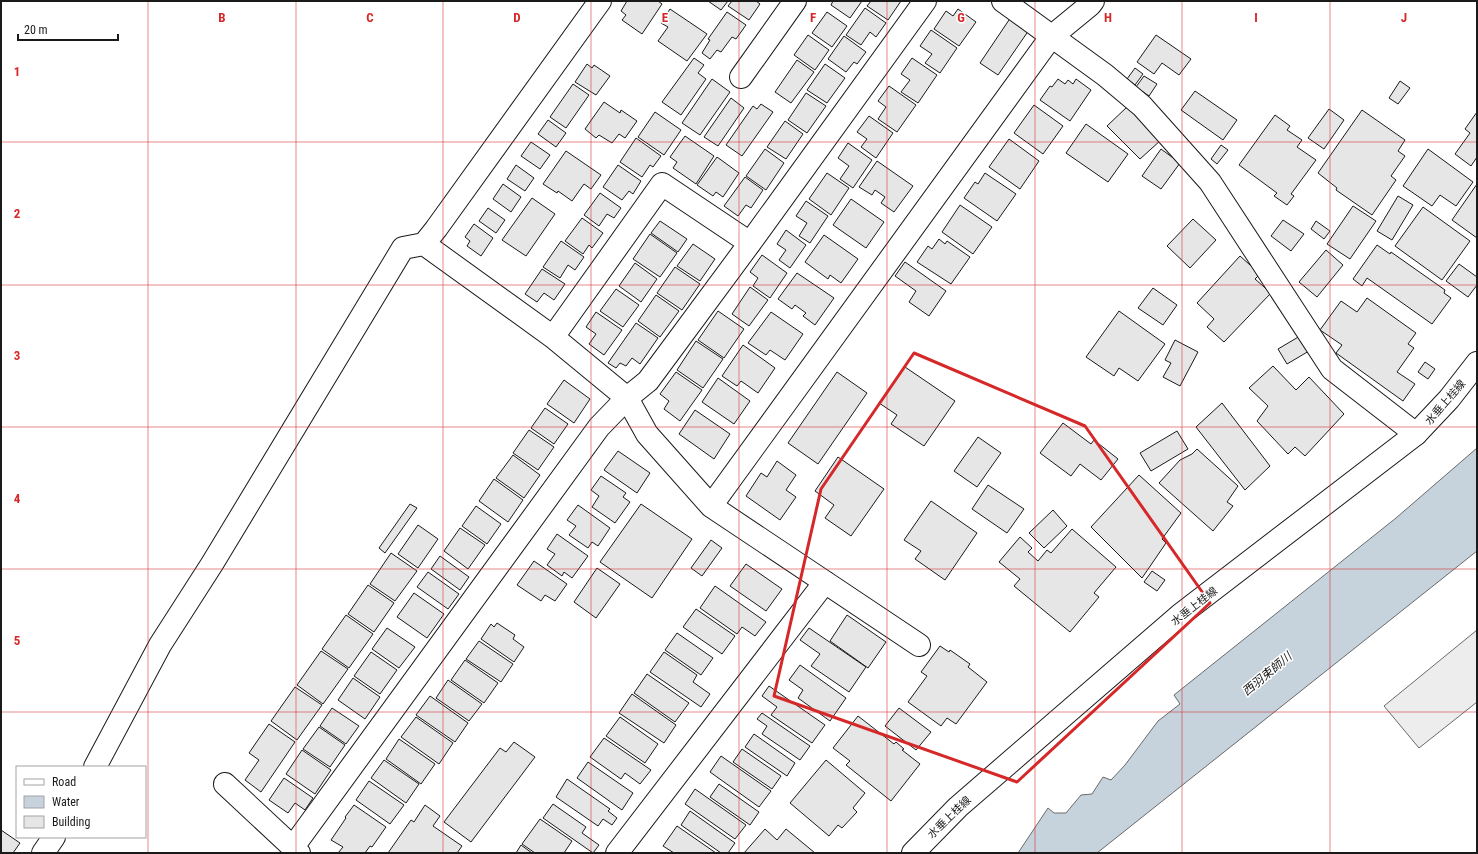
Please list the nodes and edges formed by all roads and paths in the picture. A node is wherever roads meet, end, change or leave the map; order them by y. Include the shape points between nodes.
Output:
1 (600, 1) edge
2 (795, 1) edge
3 (925, 1) edge
4 (1003, 1) edge
5 (1093, 1) edge
6 (1051, 37) junction
7 (741, 77) dead end
8 (750, 243) junction
9 (424, 244) junction
10 (554, 337) junction
11 (1477, 363) edge
12 (627, 398) junction
13 (1416, 434) junction
14 (711, 506) junction
15 (825, 582) junction
16 (919, 645) dead end
17 (96, 766) edge
18 (225, 784) dead end
19 (53, 838) edge
20 (296, 850) edge
21 (43, 853) edge
22 (617, 853) edge
23 (913, 853) edge

1 - 9 street
2 - 7 street
3 - 8 street
4 - 6 street
5 - 6 street
6 - 13 street via 1142,106 1210,182 1332,369
6 - 14 street
8 - 10 street via 662,184
8 - 12 street via 648,381
9 - 10 street
9 - 17 street via 402,248 216,557 160,644
10 - 12 street
11 - 13 street, 水垂上桂線 via 1449,399
12 - 14 street via 647,434
12 - 20 street via 599,427
13 - 23 street, 水垂上桂線 via 1180,616 958,807
14 - 15 street
15 - 16 street
15 - 22 street
18 - 20 street
19 - 21 street

